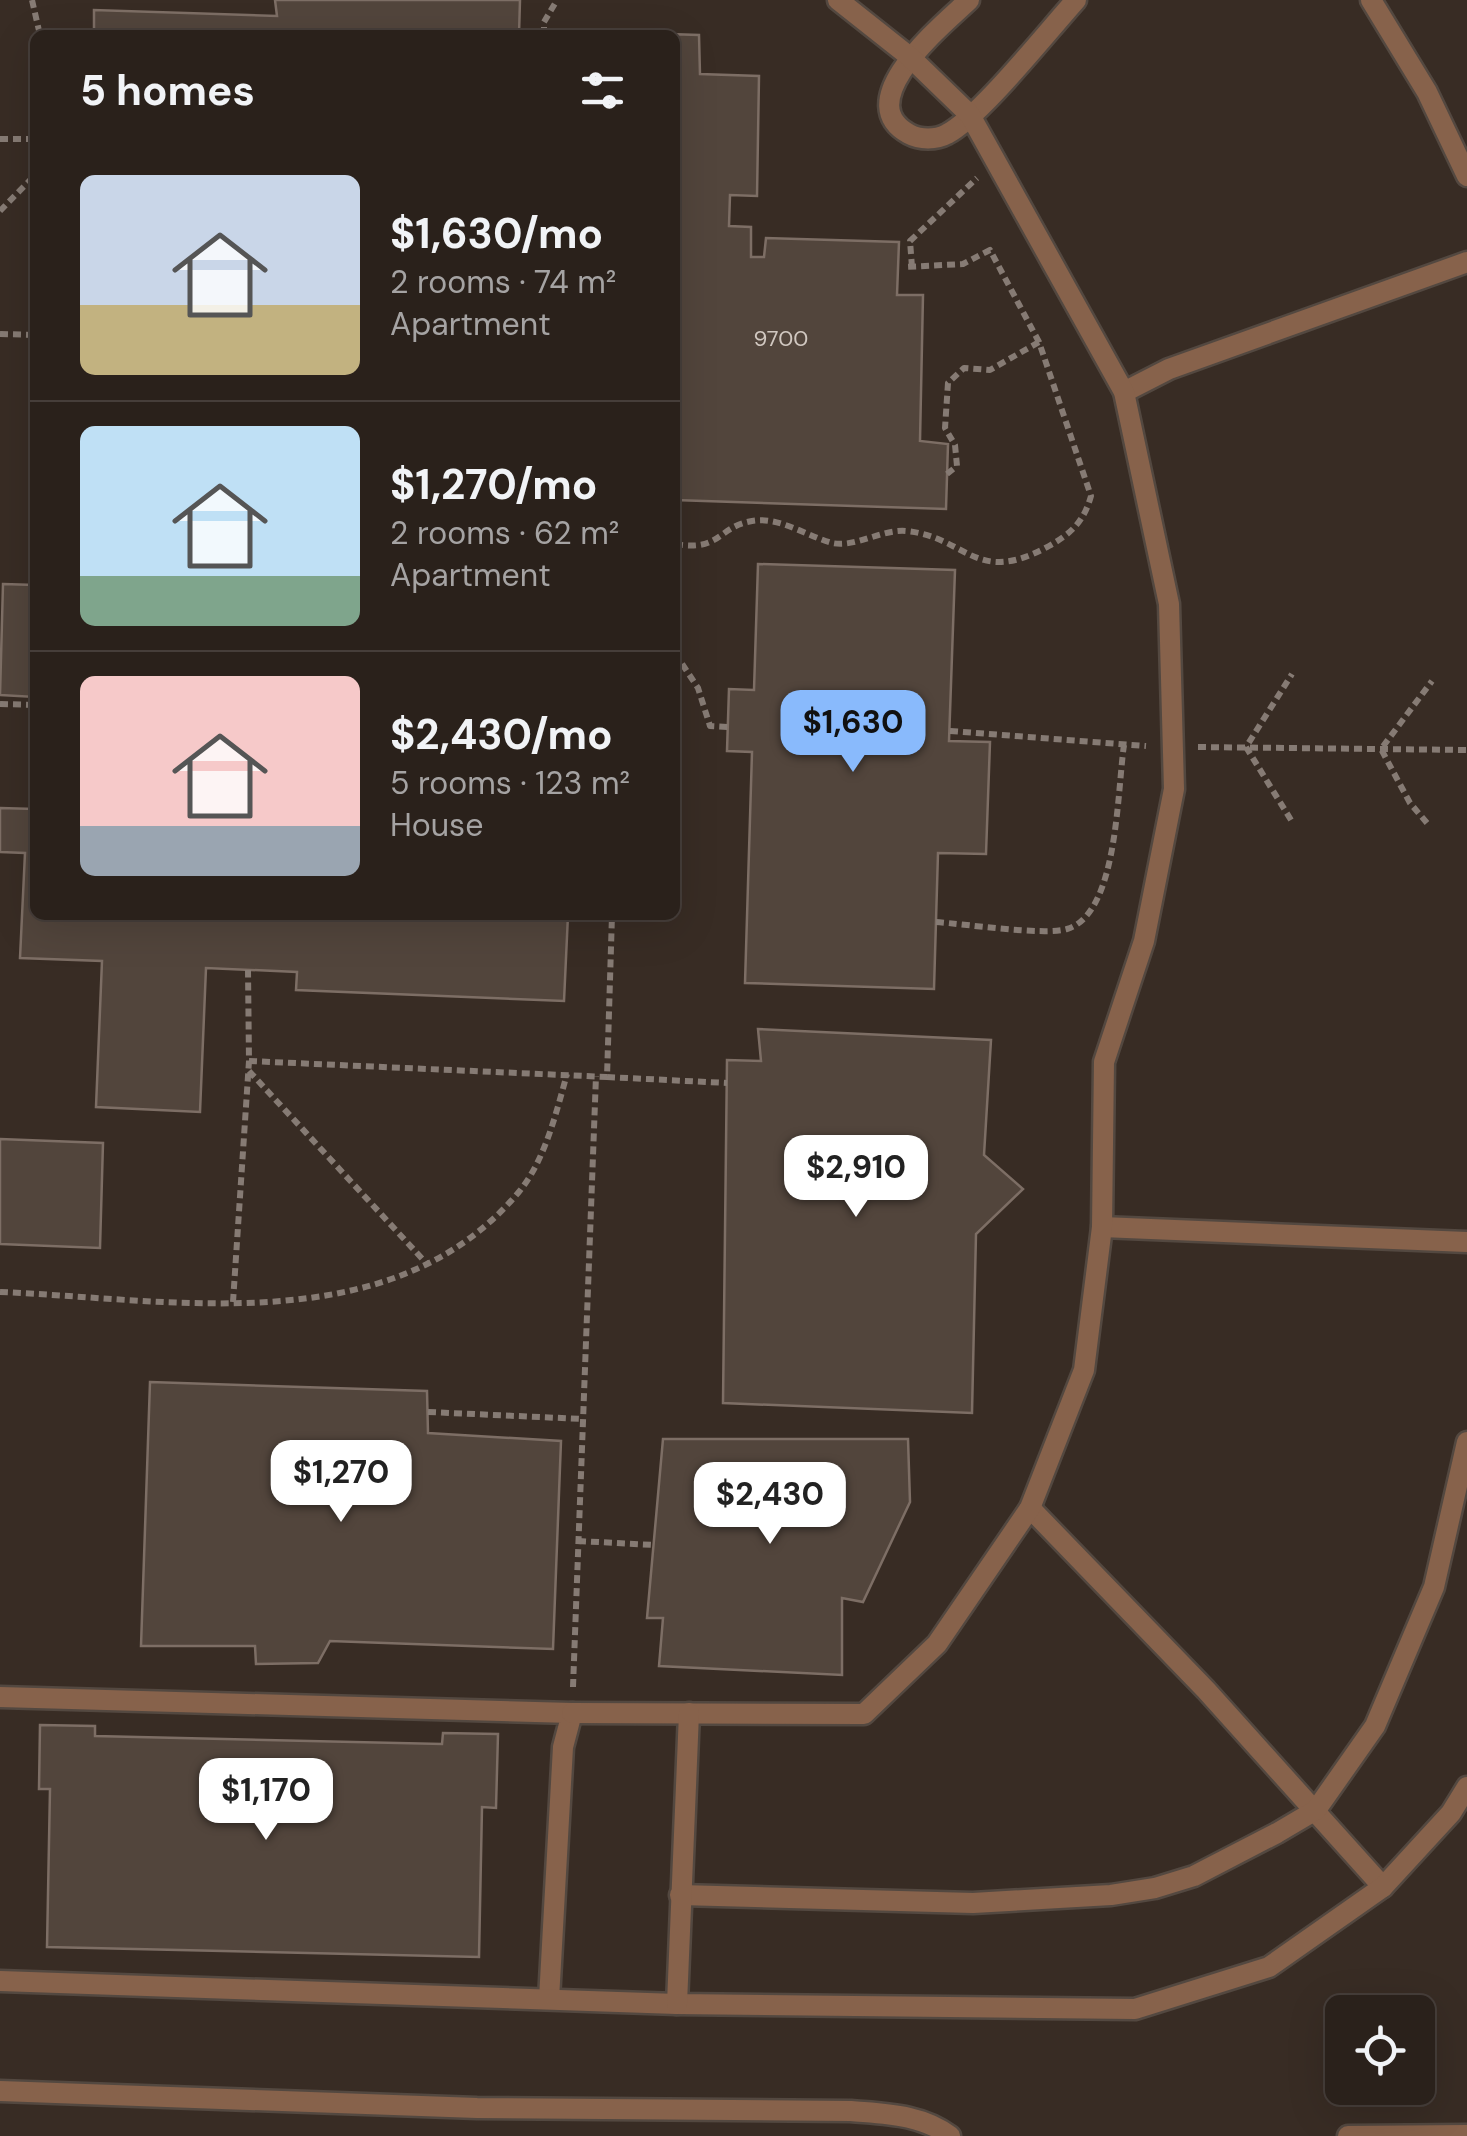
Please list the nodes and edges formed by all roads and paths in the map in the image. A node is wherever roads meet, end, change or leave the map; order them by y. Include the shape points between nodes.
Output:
1 (32, 0) edge
2 (557, 0) edge
3 (838, 0) edge
4 (969, 0) edge
5 (1076, 0) edge
6 (1371, 0) edge
7 (39, 30) edge
8 (544, 30) edge
9 (910, 57) junction
10 (970, 116) junction
11 (0, 139) edge
12 (30, 139) edge
13 (993, 163) junction
14 (1467, 176) edge
15 (30, 179) edge
16 (0, 210) edge
17 (1467, 262) edge
18 (0, 334) edge
19 (30, 335) edge
20 (1039, 342) junction
21 (1124, 392) junction
22 (947, 474) dead end
23 (680, 545) edge
24 (680, 661) edge
25 (1292, 674) dead end
26 (1432, 681) dead end
27 (0, 704) edge
28 (30, 705) edge
29 (728, 727) dead end
30 (950, 731) dead end
31 (1124, 745) junction
32 (1173, 747) junction
33 (1246, 747) junction
34 (1381, 749) junction
35 (1467, 750) edge
36 (1290, 820) dead end
37 (1427, 823) dead end
38 (612, 920) edge
39 (936, 922) dead end
40 (248, 970) dead end
41 (249, 1061) junction
42 (248, 1071) junction
43 (567, 1074) junction
44 (596, 1076) junction
45 (608, 1077) junction
46 (727, 1082) dead end
47 (1102, 1227) junction
48 (1467, 1242) edge
49 (428, 1264) junction
50 (0, 1292) edge
51 (234, 1302) junction
52 (428, 1412) dead end
53 (583, 1418) junction
54 (1467, 1442) edge
55 (1030, 1508) junction
56 (578, 1541) junction
57 (654, 1545) dead end
58 (0, 1697) edge
59 (689, 1712) junction
60 (572, 1713) junction
61 (1467, 1786) edge
62 (1316, 1810) junction
63 (1384, 1887) junction
64 (680, 1895) junction
65 (0, 1981) edge
66 (549, 1999) junction
67 (677, 2004) junction
68 (0, 2091) edge
69 (1467, 2135) edge
70 (950, 2136) edge
71 (1348, 2136) edge

1 - 7 path
2 - 8 path
3 - 9 lane
4 - 9 lane
5 - 10 lane
6 - 14 lane via 1427,92
9 - 10 lane
9 - 10 lane via 891,100 903,131 929,139
10 - 13 lane
11 - 12 path
13 - 20 path via 910,240 908,267 963,264 990,250
13 - 21 lane
15 - 16 path
17 - 21 lane via 1182,364
18 - 19 path
20 - 22 path via 990,370 964,368 948,382 945,428 957,466
20 - 23 path via 1091,496 1084,519 1061,540 1020,562 987,562 911,532 886,531 838,544 752,520 714,543
21 - 32 lane via 1170,604
24 - 29 path via 698,688 710,726
25 - 33 path
26 - 34 path
27 - 28 path
30 - 31 path
31 - 32 path
31 - 39 path via 1104,893 1086,920 1064,930
32 - 33 path
32 - 47 lane via 1174,790 1144,942 1104,1062
33 - 34 path
33 - 36 path
34 - 35 path
34 - 37 path
38 - 45 path
40 - 41 path
41 - 42 path
41 - 43 path
42 - 49 path
42 - 51 path
43 - 44 path
43 - 49 path via 550,1134 518,1192
44 - 45 path
44 - 53 path
45 - 46 path
47 - 48 lane
47 - 55 lane via 1084,1370
49 - 51 path via 368,1289 310,1302
50 - 51 path
52 - 53 path
53 - 56 path
54 - 62 lane via 1434,1587 1376,1726
55 - 59 lane via 937,1644 864,1714
55 - 62 lane
56 - 57 path
56 - 60 path
58 - 60 lane
59 - 60 lane
59 - 64 lane
60 - 66 lane via 563,1747
61 - 63 lane via 1452,1813
62 - 63 lane
62 - 64 lane via 1194,1876 1112,1895 972,1904
63 - 67 lane via 1268,1967 1135,2009
64 - 67 lane
65 - 66 lane
66 - 67 lane
68 - 70 lane via 478,2108 850,2111 910,2117
69 - 71 lane

